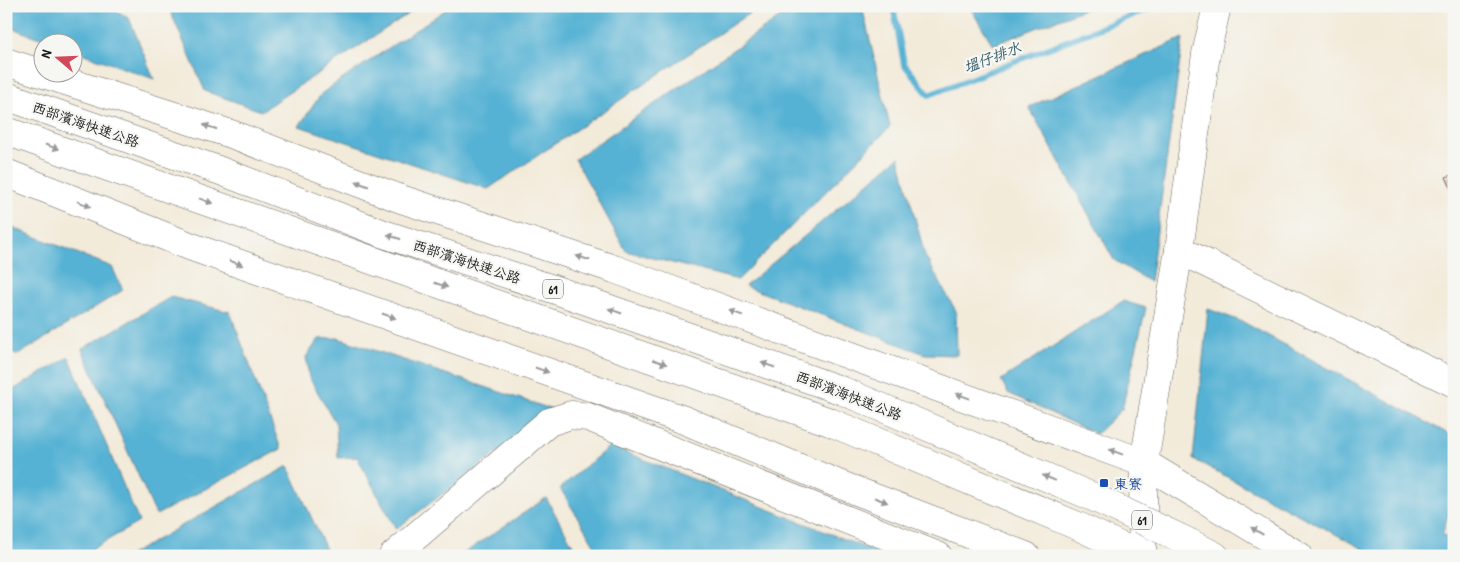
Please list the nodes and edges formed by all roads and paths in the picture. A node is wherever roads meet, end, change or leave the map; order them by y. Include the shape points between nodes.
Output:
1 (1217, 6) edge
2 (6, 62) edge
3 (6, 96) edge
4 (6, 131) edge
5 (6, 173) edge
6 (1179, 250) junction
7 (1454, 383) edge
8 (1144, 463) junction
9 (393, 556) edge
10 (938, 556) edge
11 (1026, 556) edge
12 (1141, 556) edge
13 (1214, 556) edge
14 (1299, 556) edge

1 - 6 main road via 1206,54
8 -> 2 main road via 614,269 401,199 231,134
13 -> 3 main road, 西部濱海快速公路 / 61, bridge via 1094,497 843,391 550,288 384,234 218,170
4 -> 12 main road, 61 via 830,422
5 -> 11 main road via 192,247 684,420
6 - 7 main road
6 - 8 main road
8 - 12 main road
14 -> 8 main road
9 - 10 main road via 549,422 571,415 588,417

